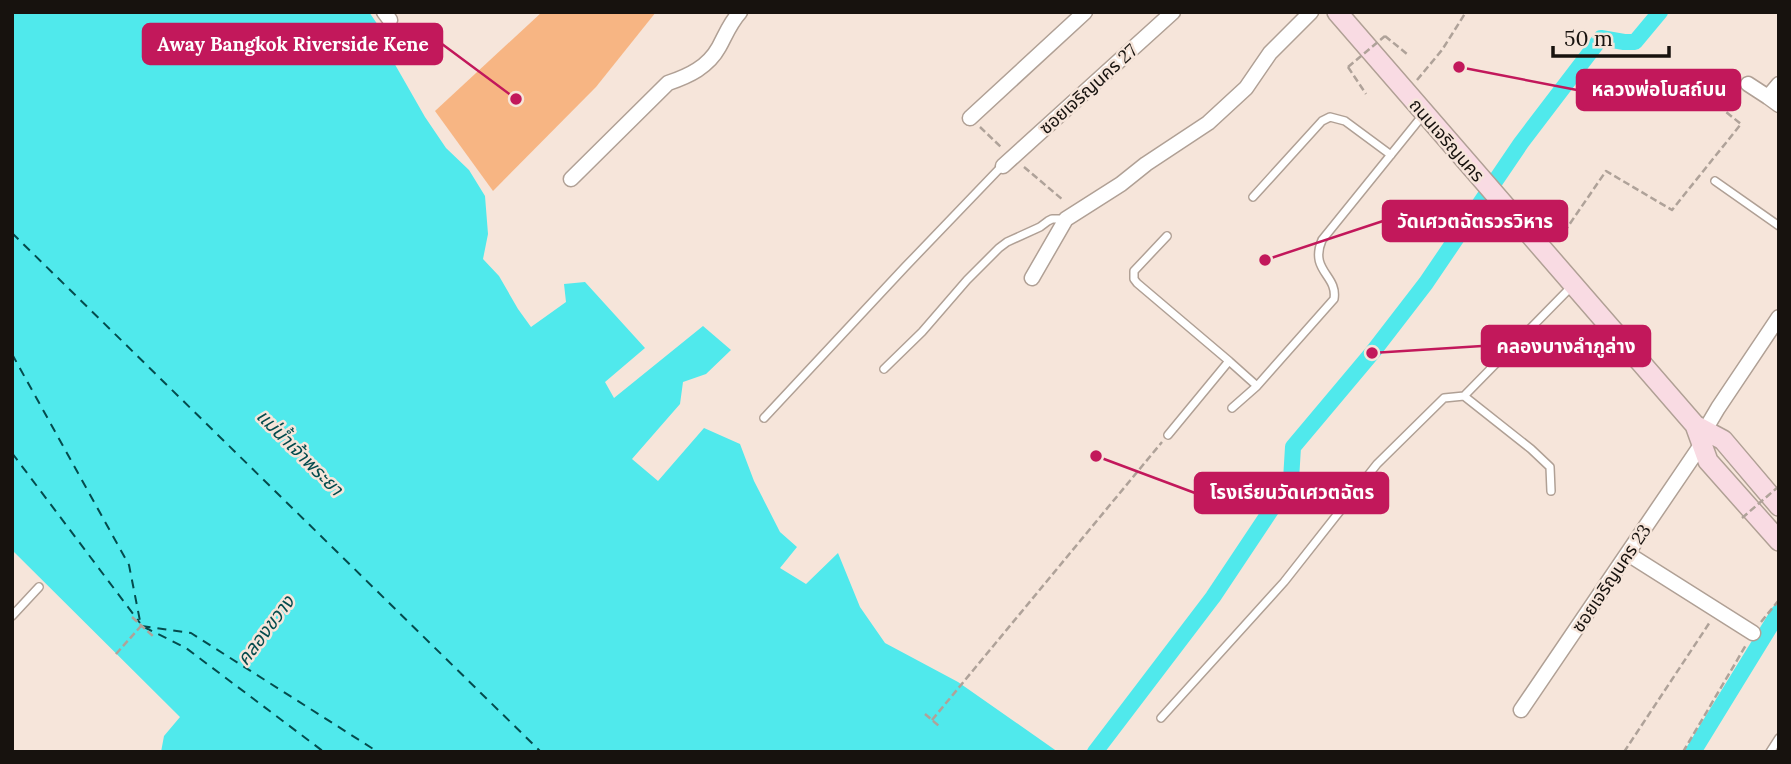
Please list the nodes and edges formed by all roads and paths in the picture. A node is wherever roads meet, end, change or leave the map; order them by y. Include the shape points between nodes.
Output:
1 (740, 12) edge
2 (1085, 12) edge
3 (1173, 12) edge
4 (1311, 12) edge
5 (1337, 12) edge
6 (1466, 12) edge
7 (1407, 54) dead end
8 (1748, 84) joint
9 (1779, 84) edge
10 (1406, 93) junction
11 (1366, 94) dead end
12 (1773, 101) edge
13 (1424, 114) junction
14 (970, 118) dead end
15 (1391, 155) junction
16 (1003, 166) joint
17 (571, 178) dead end
18 (1715, 181) dead end
19 (1253, 197) dead end
20 (1066, 219) junction
21 (1779, 226) edge
22 (1167, 236) dead end
23 (1548, 256) junction
24 (1032, 278) dead end
25 (1573, 286) junction
26 (1779, 317) edge
27 (1229, 361) junction
28 (884, 369) dead end
29 (1257, 386) junction
30 (1464, 396) junction
31 (1232, 408) dead end
32 (764, 418) dead end
33 (1700, 434) junction
34 (1168, 435) joint
35 (1778, 487) edge
36 (1551, 491) dead end
37 (1779, 506) edge
38 (1742, 518) dead end
39 (1779, 541) edge
40 (1628, 554) junction
41 (39, 587) dead end
42 (1779, 600) edge
43 (1718, 611) junction
44 (12, 616) edge
45 (132, 617) dead end
46 (141, 626) junction
47 (1753, 633) junction
48 (153, 637) dead end
49 (116, 654) dead end
50 (1521, 710) dead end
51 (925, 714) dead end
52 (1161, 718) dead end
53 (932, 720) junction
54 (939, 726) dead end
55 (1779, 738) edge
56 (1623, 752) edge
57 (1683, 752) edge
58 (1770, 752) edge

1 - 17 street via 706,64 668,83
2 - 14 street
3 - 16 street, ซอยเจริญนคร 27
4 - 20 street via 1270,53 1246,88 1208,123
5 - 10 main road, ถนนเจริญนคร
6 - 10 path
7 - 11 path, bridge via 1385,36 1348,67
8 - 12 street
8 - 23 path via 1726,111 1741,124 1672,210 1606,171
9 - 12 street
10 - 13 main road, ถนนเจริญนคร
13 - 15 lane
13 - 23 main road, ถนนเจริญนคร
15 - 19 lane via 1345,121 1330,117
15 - 29 lane via 1322,240 1319,264 1334,289 1334,299
16 - 32 lane
18 - 21 lane
20 - 24 street
20 - 28 lane via 1048,221 999,248
22 - 27 lane via 1135,271 1134,279
23 - 25 main road, ถนนเจริญนคร
25 - 30 lane
25 - 33 main road, ถนนเจริญนคร
26 - 33 street, ซอยเจริญนคร 23
27 - 29 lane
27 - 34 lane
29 - 31 lane
30 - 36 lane via 1550,467
30 - 52 lane via 1444,398 1377,464 1284,582
33 - 37 main road, ถนนเจริญนคร via 1723,440
33 - 39 main road, ถนนเจริญนคร via 1708,461
33 - 40 street, ซอยเจริญนคร 23
34 - 53 path
35 - 38 path, bridge
40 - 43 street
40 - 50 street, ซอยเจริญนคร 23
41 - 44 lane
42 - 47 path
43 - 47 street
43 - 56 path
45 - 46 path
46 - 48 path
46 - 49 path
47 - 57 path
51 - 53 path
53 - 54 path
55 - 58 lane

